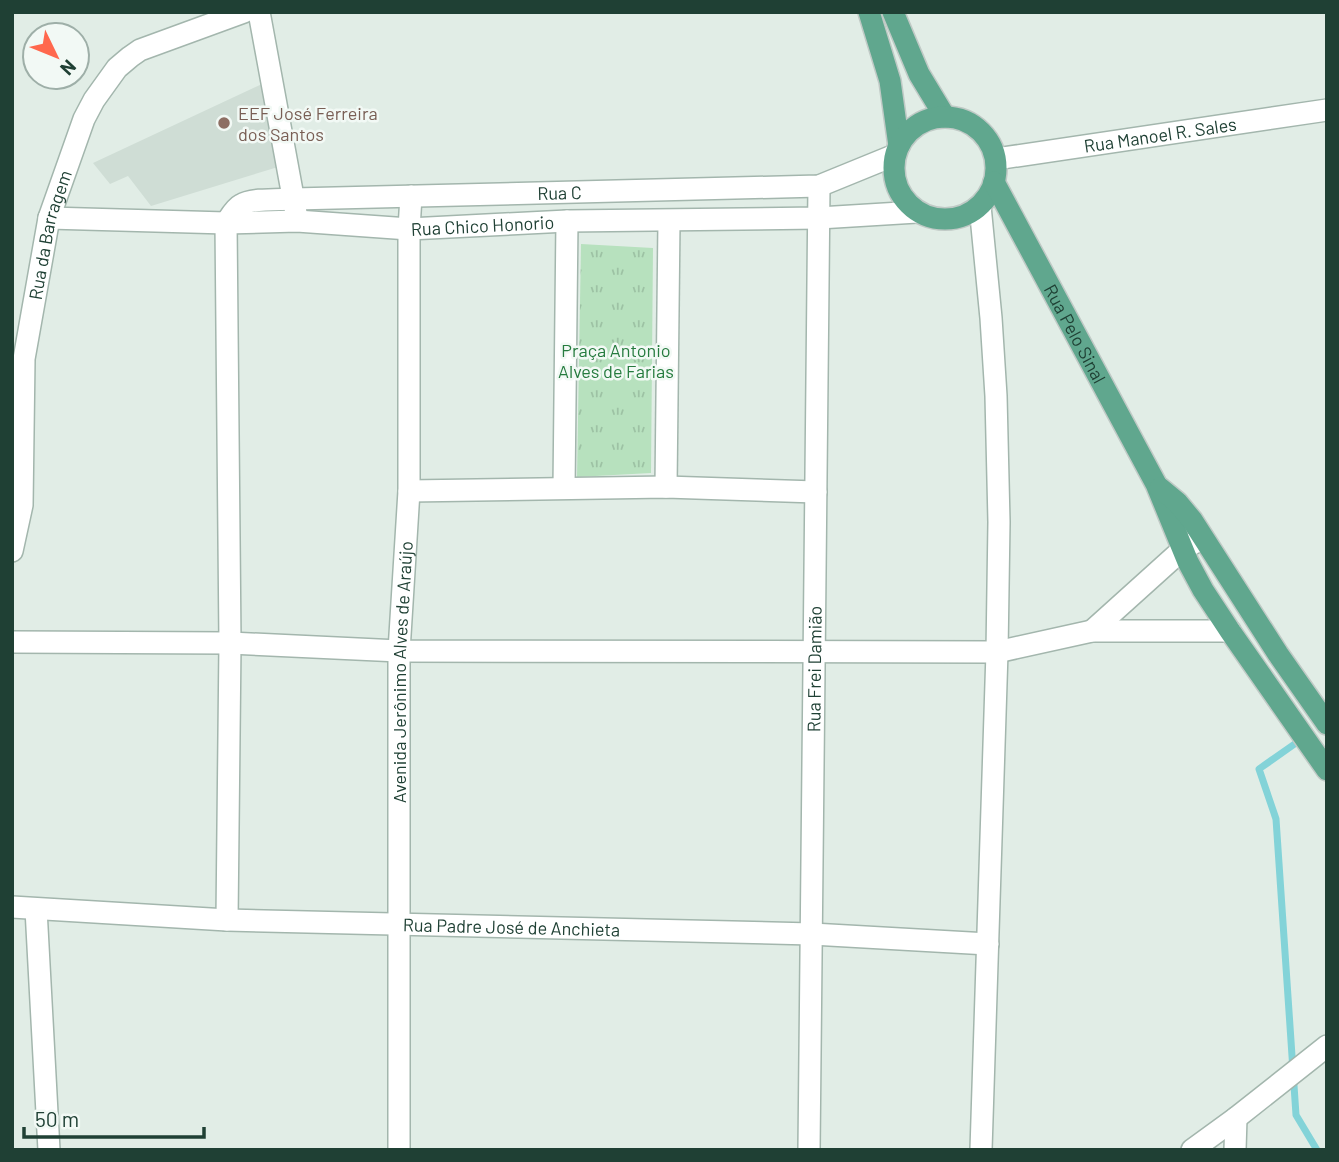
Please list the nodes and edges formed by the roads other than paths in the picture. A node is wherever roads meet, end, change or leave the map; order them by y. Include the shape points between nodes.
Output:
1 (244, 12) edge
2 (259, 12) edge
3 (869, 12) edge
4 (893, 12) edge
5 (1327, 110) edge
6 (945, 117) junction
7 (897, 150) junction
8 (996, 159) junction
9 (995, 182) junction
10 (819, 186) junction
11 (411, 197) junction
12 (294, 199) junction
13 (980, 206) junction
14 (917, 212) junction
15 (49, 218) junction
16 (819, 218) junction
17 (297, 221) junction
18 (567, 221) junction
19 (669, 221) junction
20 (226, 223) junction
21 (409, 229) junction
22 (1156, 484) junction
23 (666, 487) junction
24 (564, 488) junction
25 (409, 491) junction
26 (816, 492) junction
27 (1203, 538) junction
28 (1183, 549) junction
29 (12, 551) edge
30 (1092, 631) junction
31 (1230, 631) junction
32 (12, 642) edge
33 (230, 643) junction
34 (399, 651) junction
35 (815, 652) junction
36 (997, 652) junction
37 (1327, 724) edge
38 (1327, 770) edge
39 (12, 907) edge
40 (36, 909) junction
41 (227, 920) junction
42 (400, 923) junction
43 (812, 934) junction
44 (988, 944) junction
45 (1327, 1046) edge
46 (1236, 1118) junction
47 (49, 1150) edge
48 (398, 1150) edge
49 (809, 1150) edge
50 (981, 1150) edge
51 (1192, 1150) edge
52 (1235, 1150) edge

1 - 15 street, Rua da Barragem via 140,50 117,68 84,119
2 - 12 street
3 - 7 main road via 894,100
4 - 6 main road via 919,74
5 - 8 street, Rua Manoel R. Sales
6 - 7 main road via 926,120 910,131
6 - 8 main road via 978,128
7 - 10 street, Rua C
7 - 14 main road via 897,187
8 - 9 main road
9 - 13 main road
9 - 22 main road, Rua Pelo Sinal
10 - 11 street, Rua C
10 - 16 street, Rua Frei Damião
11 - 12 street, Rua C
11 - 21 street, Avenida Jerônimo Alves de Araújo
12 - 17 street
12 - 20 street, Rua C via 241,205
13 - 14 main road via 950,220
13 - 36 street via 996,396
14 - 16 street, Rua Chico Honorio
15 - 20 street, Rua Chico Honorio
15 - 29 street, Rua da Barragem via 24,359 22,505
16 - 19 street, Rua Chico Honorio
16 - 26 street, Rua Frei Damião
17 - 20 street, Rua Chico Honorio
17 - 21 street, Rua Chico Honorio
18 - 19 street, Rua Chico Honorio
18 - 21 street, Rua Chico Honorio
18 - 24 street
19 - 23 street
20 - 33 street
21 - 25 street, Avenida Jerônimo Alves de Araújo
22 - 27 main road, Rua Pelo Sinal via 1177,502
22 - 28 main road, Rua Pelo Sinal
23 - 24 street
23 - 26 street
24 - 25 street
25 - 34 street, Avenida Jerônimo Alves de Araújo
26 - 35 street, Rua Frei Damião
27 - 28 street
27 - 37 main road, Rua Pelo Sinal
28 - 30 street
28 - 31 main road, Rua Pelo Sinal
30 - 31 street
30 - 36 street
31 - 38 main road, Rua Pelo Sinal
32 - 33 street
33 - 34 street
33 - 41 street
34 - 35 street
34 - 42 street, Avenida Jerônimo Alves de Araújo
35 - 36 street
35 - 43 street, Rua Frei Damião
36 - 44 street
39 - 40 street, Rua Padre José de Anchieta
40 - 41 street, Rua Padre José de Anchieta
40 - 47 street
41 - 42 street, Rua Padre José de Anchieta
42 - 43 street, Rua Padre José de Anchieta
42 - 48 street, Avenida Jerônimo Alves de Araújo
43 - 44 street, Rua Padre José de Anchieta
43 - 49 street, Rua Frei Damião
44 - 50 street
45 - 46 street
46 - 51 street
46 - 52 street

